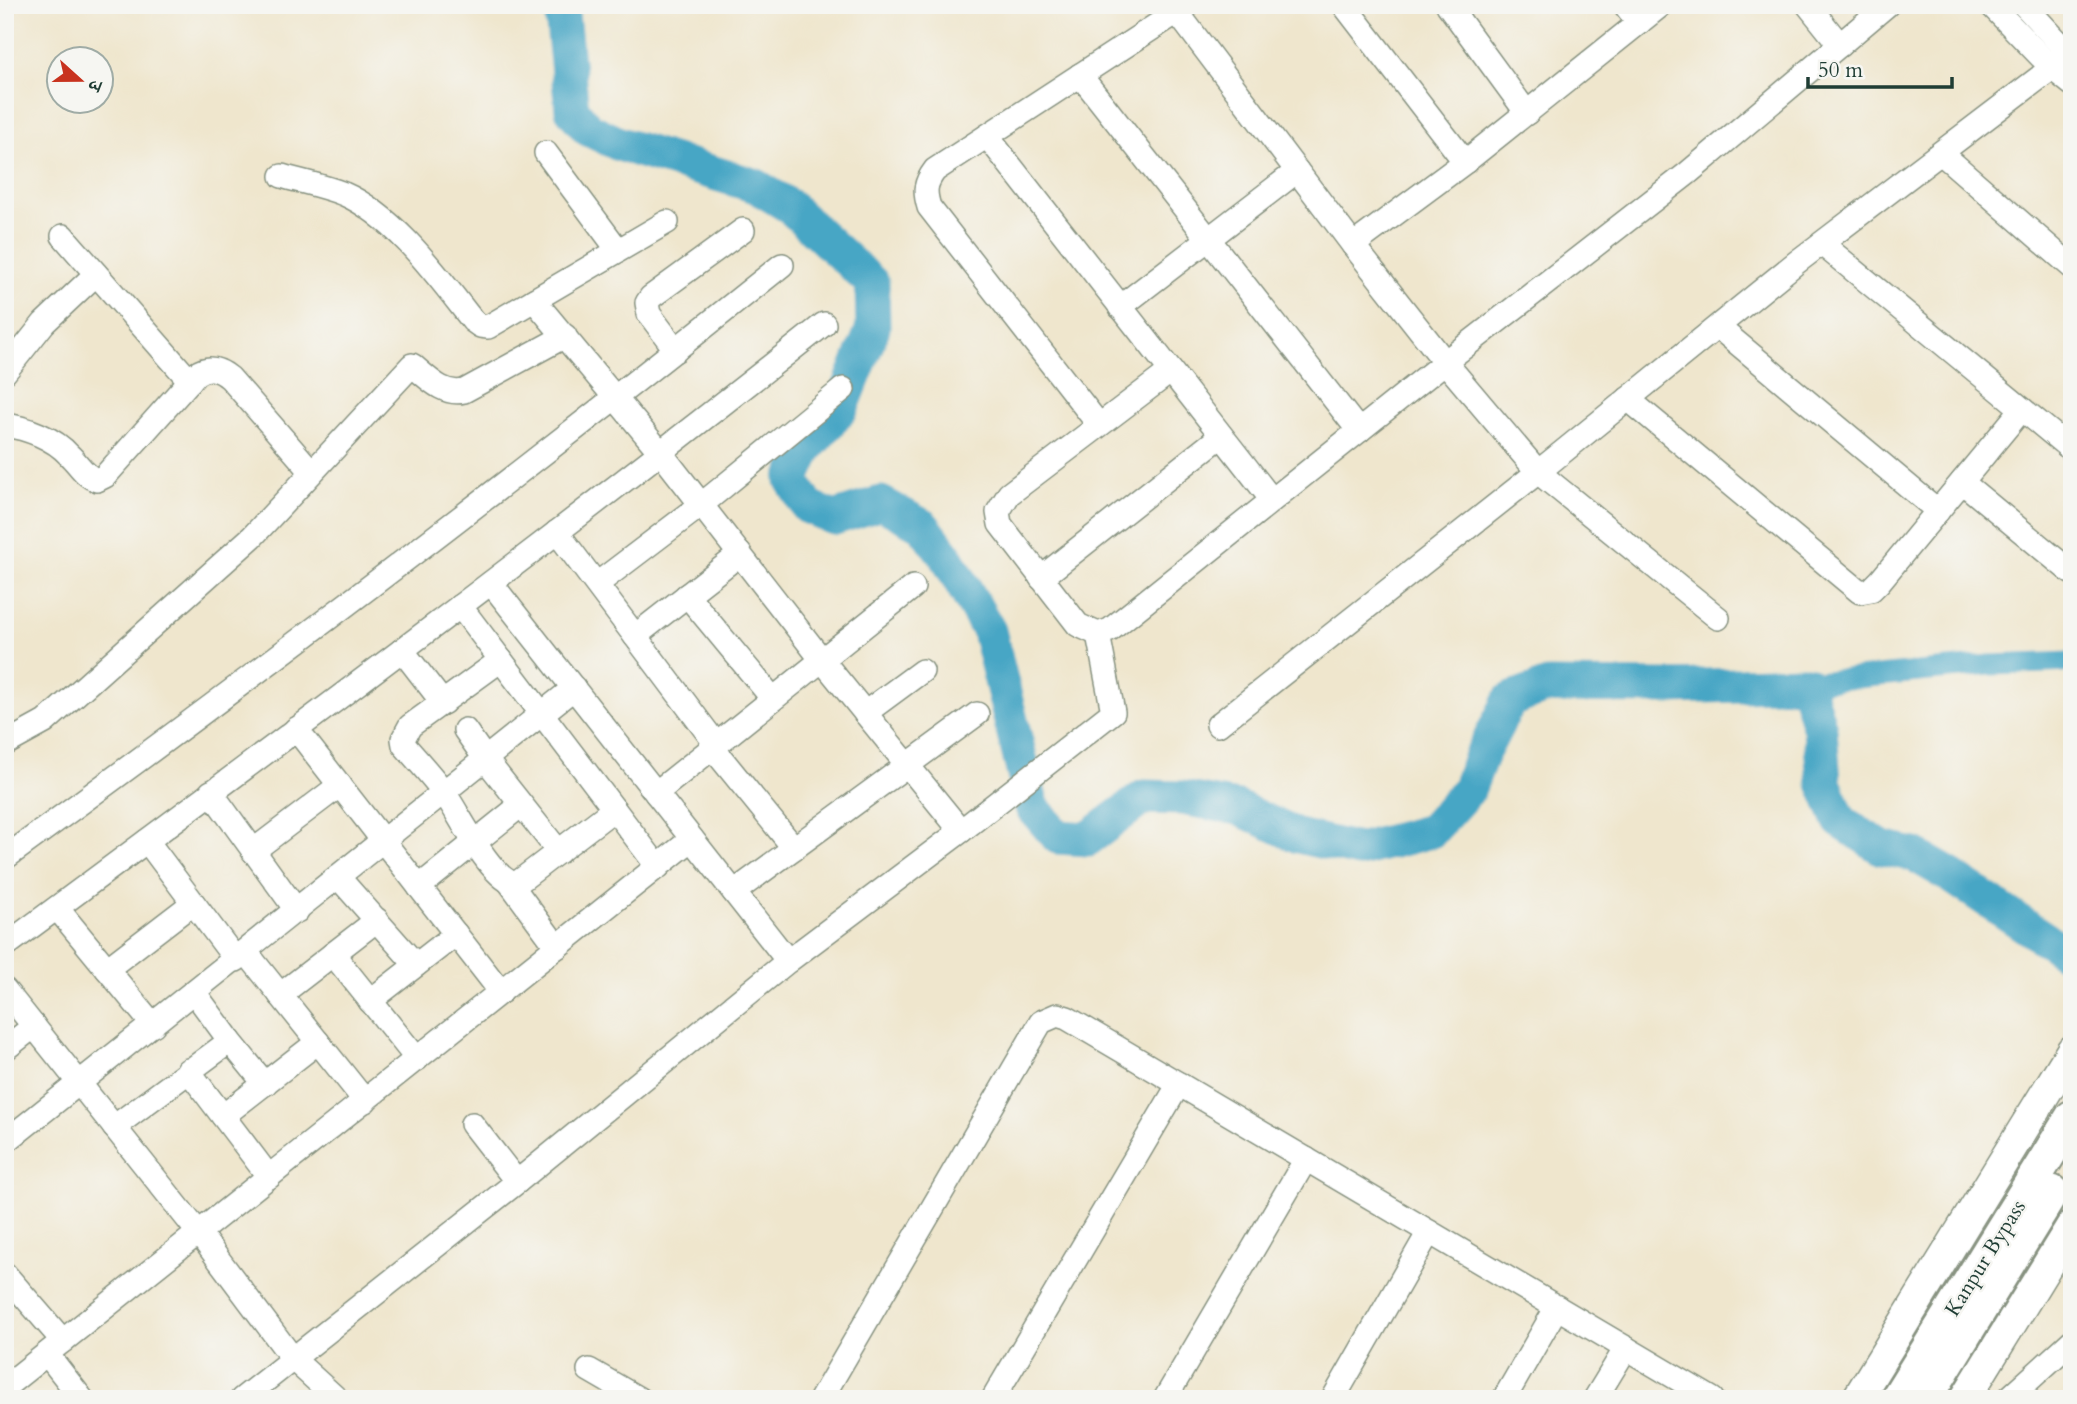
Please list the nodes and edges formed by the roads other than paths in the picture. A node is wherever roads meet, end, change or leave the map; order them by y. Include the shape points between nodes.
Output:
1 (1344, 5) edge
2 (1448, 5) edge
3 (1661, 5) edge
4 (1808, 5) edge
5 (1886, 5) edge
6 (1992, 5) edge
7 (2024, 5) edge
8 (1179, 8) edge
9 (1632, 14) edge
10 (1840, 45) junction
11 (2063, 59) edge
12 (1080, 75) junction
13 (2072, 84) edge
14 (1527, 113) junction
15 (987, 136) junction
16 (546, 153) dead end
17 (1941, 153) junction
18 (1465, 162) junction
19 (1297, 171) junction
20 (282, 176) dead end
21 (667, 222) dead end
22 (743, 230) dead end
23 (63, 236) dead end
24 (1209, 239) junction
25 (1822, 244) junction
26 (1353, 245) junction
27 (618, 250) junction
28 (782, 265) dead end
29 (2072, 267) edge
30 (96, 274) junction
31 (534, 300) junction
32 (1120, 307) junction
33 (824, 324) dead end
34 (1718, 327) junction
35 (565, 336) junction
36 (676, 350) junction
37 (1445, 362) junction
38 (1171, 371) junction
39 (5, 372) edge
40 (190, 381) junction
41 (844, 389) dead end
42 (616, 398) junction
43 (1628, 399) junction
44 (2022, 409) junction
45 (5, 425) edge
46 (1099, 425) junction
47 (1359, 431) junction
48 (1222, 436) junction
49 (2072, 450) edge
50 (661, 453) junction
51 (312, 472) junction
52 (1538, 472) junction
53 (1962, 482) junction
54 (1272, 500) junction
55 (701, 505) junction
56 (1938, 511) junction
57 (558, 532) junction
58 (740, 554) junction
59 (2072, 573) edge
60 (1041, 578) junction
61 (491, 583) junction
62 (597, 584) junction
63 (913, 587) dead end
64 (687, 596) junction
65 (460, 606) junction
66 (1718, 618) dead end
67 (1098, 634) junction
68 (635, 636) junction
69 (402, 649) junction
70 (501, 660) junction
71 (822, 660) junction
72 (922, 671) dead end
73 (574, 688) junction
74 (774, 699) junction
75 (443, 703) junction
76 (865, 713) junction
77 (542, 714) junction
78 (977, 714) dead end
79 (1218, 725) dead end
80 (296, 729) junction
81 (465, 730) dead end
82 (5, 744) edge
83 (716, 744) junction
84 (486, 760) junction
85 (908, 765) junction
86 (340, 785) junction
87 (211, 792) junction
88 (444, 793) junction
89 (656, 793) junction
90 (521, 805) junction
91 (614, 809) junction
92 (961, 831) junction
93 (692, 839) junction
94 (146, 841) junction
95 (384, 842) junction
96 (474, 842) junction
97 (794, 848) junction
98 (253, 851) junction
99 (559, 852) junction
100 (5, 858) edge
101 (658, 867) junction
102 (340, 878) junction
103 (510, 883) junction
104 (419, 887) junction
105 (734, 892) junction
106 (193, 903) junction
107 (57, 908) junction
108 (297, 911) junction
109 (377, 920) junction
110 (456, 934) junction
111 (5, 946) edge
112 (557, 947) junction
113 (333, 954) junction
114 (241, 956) junction
115 (788, 961) junction
116 (416, 965) junction
117 (107, 969) junction
118 (5, 990) edge
119 (194, 992) junction
120 (501, 992) junction
121 (280, 995) junction
122 (370, 1001) junction
123 (153, 1025) junction
124 (34, 1026) junction
125 (230, 1041) junction
126 (318, 1042) junction
127 (5, 1049) edge
128 (2072, 1050) edge
129 (417, 1059) junction
130 (188, 1070) junction
131 (79, 1082) junction
132 (265, 1084) junction
133 (1179, 1084) junction
134 (365, 1101) junction
135 (223, 1116) junction
136 (2072, 1116) edge
137 (472, 1124) dead end
138 (114, 1126) junction
139 (5, 1142) edge
140 (1306, 1159) junction
141 (2072, 1160) edge
142 (269, 1177) junction
143 (517, 1182) junction
144 (2072, 1225) edge
145 (198, 1232) junction
146 (1429, 1232) junction
147 (5, 1273) edge
148 (1557, 1307) junction
149 (2072, 1341) edge
150 (55, 1348) junction
151 (1626, 1348) junction
152 (293, 1359) junction
153 (589, 1370) dead end
154 (1981, 1372) junction
155 (5, 1387) edge
156 (82, 1399) edge
157 (242, 1399) edge
158 (337, 1399) edge
159 (639, 1399) edge
160 (821, 1399) edge
161 (993, 1399) edge
162 (1165, 1399) edge
163 (1333, 1399) edge
164 (1504, 1399) edge
165 (1595, 1399) edge
166 (1712, 1399) edge
167 (1857, 1399) edge
168 (1897, 1399) edge
169 (1925, 1399) edge
170 (1965, 1399) edge
171 (2007, 1399) edge

1 - 18 street
2 - 14 street
3 - 9 street
4 - 10 street
5 - 10 street
6 - 11 street
7 - 11 street
8 - 12 street
8 - 19 street
9 - 14 street
10 - 37 street via 1688,173
11 - 13 street
11 - 17 street
12 - 15 street
12 - 24 street
14 - 18 street
15 - 32 street
15 - 46 street via 935,170 926,183 929,207
16 - 27 street
17 - 25 street
17 - 29 street
18 - 26 street
19 - 24 street
19 - 26 street
20 - 31 street via 343,194 375,213 428,263 480,326 494,325
21 - 27 street
22 - 36 street via 647,303 649,314
23 - 30 street
24 - 32 street
24 - 47 street
25 - 34 street
25 - 44 street
26 - 37 street
27 - 31 street
28 - 36 street
30 - 39 street via 29,339
30 - 40 street
31 - 35 street
32 - 38 street
33 - 50 street
34 - 43 street
34 - 56 street
35 - 42 street
35 - 51 street via 455,393 439,387 412,365
36 - 42 street
37 - 47 street
37 - 52 street
38 - 46 street
38 - 48 street
40 - 45 street via 97,480 59,446 20,427
40 - 51 street via 204,369 222,372
41 - 55 street
42 - 50 street
42 - 100 street via 330,618
43 - 52 street
43 - 56 street via 1860,592 1880,582
44 - 49 street
44 - 53 street
46 - 60 street via 1009,494 998,512 1000,524
47 - 54 street
48 - 54 street
48 - 60 street
50 - 55 street
50 - 57 street
51 - 82 street via 252,537 45,722
52 - 66 street
52 - 79 street
53 - 56 street
53 - 59 street
54 - 67 street via 1110,630
55 - 58 street
55 - 62 street
57 - 61 street
57 - 62 street
58 - 64 street
58 - 71 street
60 - 67 street via 1078,625
61 - 65 street
61 - 73 street
62 - 68 street
63 - 71 street
64 - 68 street
64 - 74 street
65 - 69 street
65 - 70 street
67 - 92 street via 1113,712
68 - 83 street
69 - 75 street
69 - 80 street
70 - 75 street
70 - 77 street
71 - 74 street
71 - 76 street
72 - 76 street
73 - 77 street
73 - 89 street
74 - 83 street
75 - 88 street via 410,726 403,738
76 - 85 street
77 - 84 street
77 - 91 street
78 - 85 street
80 - 86 street
80 - 87 street
81 - 84 street
83 - 89 street
83 - 97 street via 716,752
84 - 88 street
84 - 90 street
85 - 92 street
85 - 97 street
86 - 95 street
86 - 98 street
87 - 94 street
87 - 98 street
88 - 95 street
88 - 96 street
89 - 93 street
90 - 96 street
90 - 99 street
91 - 99 street
91 - 101 street
92 - 115 street
93 - 101 street
93 - 105 street
94 - 106 street
94 - 107 street
95 - 102 street
95 - 104 street
96 - 103 street
96 - 104 street
97 - 105 street
98 - 108 street
99 - 103 street via 523,880
101 - 112 street
102 - 108 street
102 - 109 street
103 - 112 street
104 - 110 street
105 - 115 street
106 - 114 street
106 - 117 street
107 - 111 street
107 - 117 street
108 - 114 street
109 - 113 street
109 - 116 street
110 - 116 street
110 - 120 street
112 - 120 street
113 - 121 street
113 - 122 street
114 - 119 street
114 - 121 street
115 - 143 street
116 - 122 street
117 - 123 street
118 - 124 street
119 - 123 street
119 - 125 street
120 - 129 street
121 - 126 street
122 - 129 street
123 - 131 street
124 - 127 street
124 - 131 street
125 - 130 street
125 - 132 street
126 - 132 street
126 - 134 street
128 - 167 main road
129 - 134 street
130 - 135 street
130 - 138 street
131 - 138 street
131 - 139 street
132 - 135 street
133 - 140 street
133 - 160 street via 1066,1018 1057,1014 1041,1022
133 - 161 street
134 - 142 street
135 - 142 street
136 - 168 highway, Kanpur Bypass
137 - 143 street
138 - 145 street
140 - 146 street
140 - 162 street
141 - 169 highway, Kanpur Bypass
142 - 145 street
143 - 152 street
144 - 154 main road
145 - 150 street
145 - 152 street
146 - 148 street
146 - 163 street
147 - 150 street
148 - 151 street
148 - 164 street
149 - 171 street
150 - 155 street
150 - 156 street
151 - 165 street
151 - 166 street
152 - 157 street
152 - 158 street
153 - 159 street
154 - 170 main road
154 - 171 street

